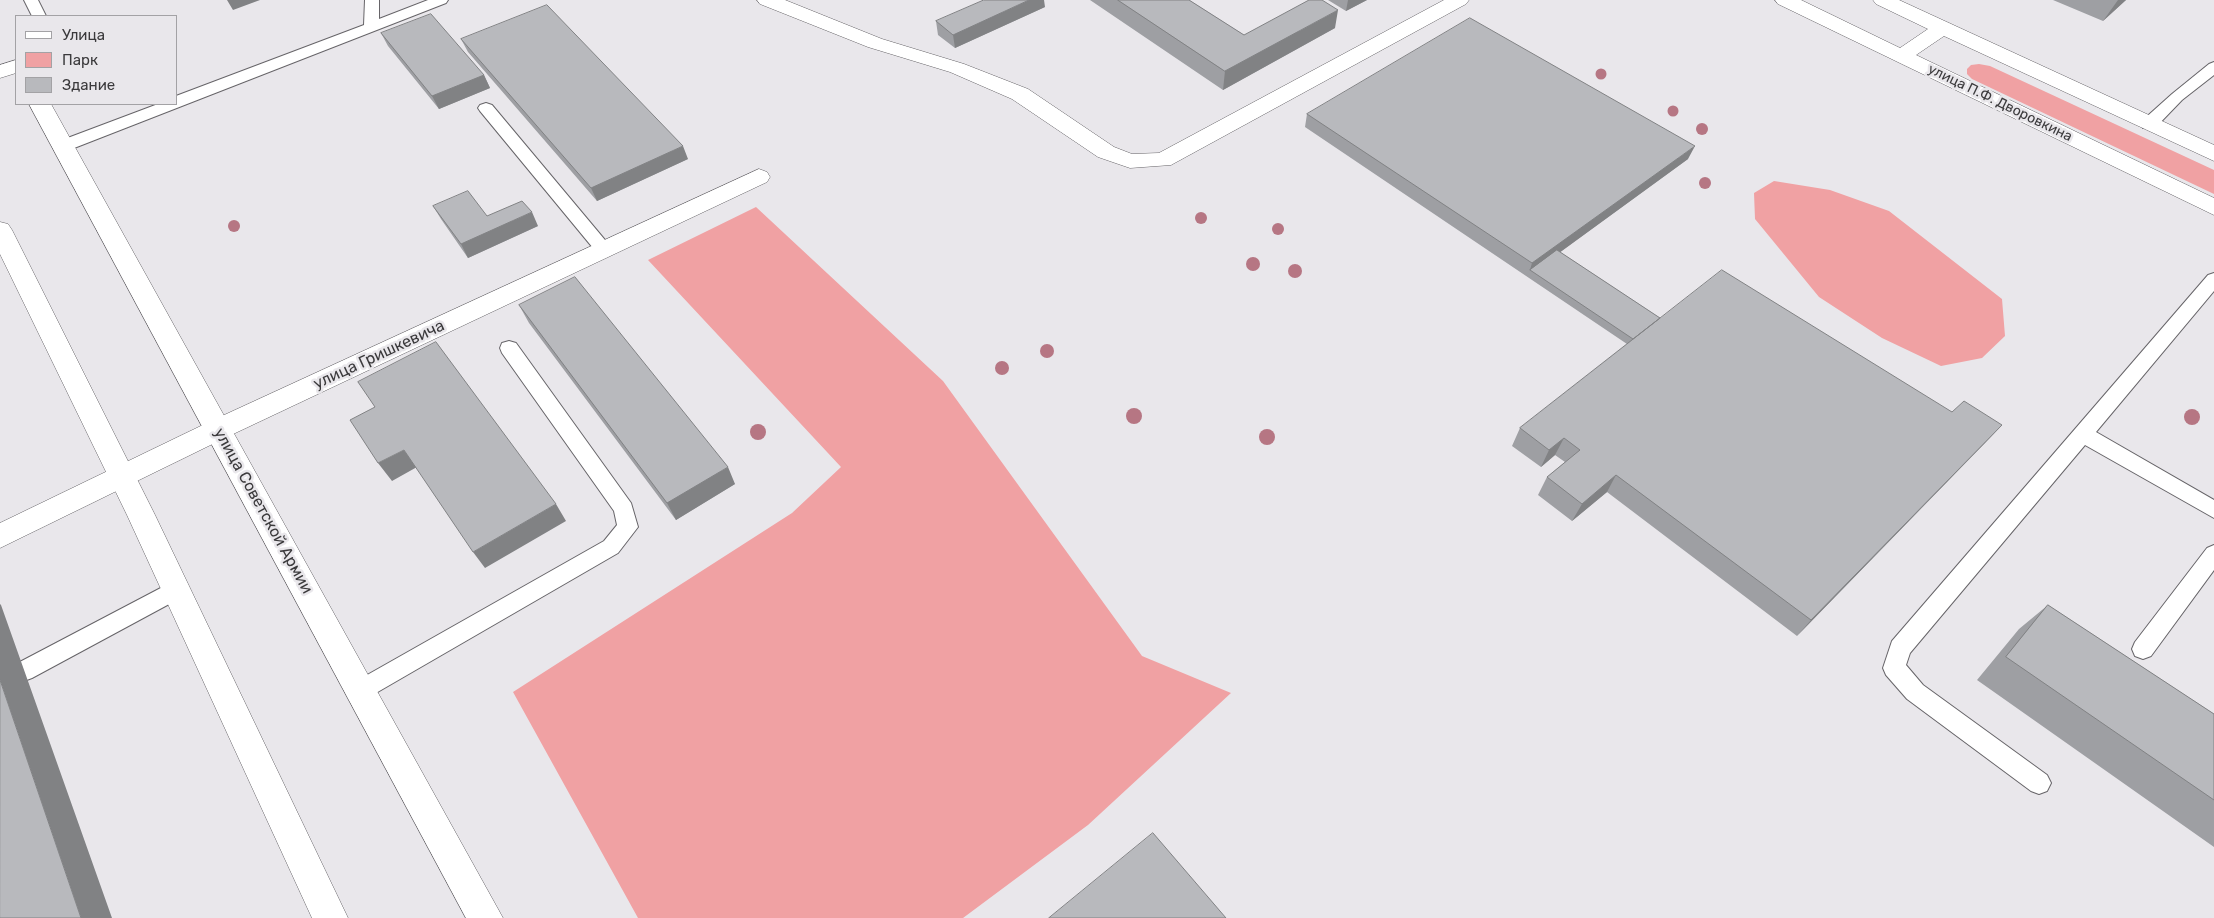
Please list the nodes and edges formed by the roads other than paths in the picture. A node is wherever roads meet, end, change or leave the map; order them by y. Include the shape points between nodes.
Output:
1 (31, 0) edge
2 (372, 0) edge
3 (441, 0) edge
4 (767, 0) edge
5 (1459, 0) edge
6 (1785, 0) edge
7 (1883, 0) edge
8 (38, 15) edge
9 (371, 27) junction
10 (1942, 28) junction
11 (1902, 56) junction
12 (15, 66) edge
13 (2214, 67) edge
14 (0, 72) edge
15 (178, 101) edge
16 (41, 105) edge
17 (169, 105) edge
18 (486, 108) dead end
19 (2149, 124) junction
20 (63, 146) junction
21 (2214, 154) edge
22 (759, 177) dead end
23 (2214, 207) edge
24 (0, 230) edge
25 (604, 250) junction
26 (2214, 279) edge
27 (509, 348) dead end
28 (219, 429) junction
29 (2083, 434) junction
30 (122, 476) junction
31 (2214, 510) edge
32 (0, 536) edge
33 (2214, 554) edge
34 (176, 589) junction
35 (2143, 649) dead end
36 (24, 670) dead end
37 (361, 690) junction
38 (2039, 783) dead end
39 (324, 916) edge
40 (485, 918) edge

1 - 8 lane
2 - 9 lane
3 - 9 lane
4 - 5 street via 875,43 957,68 1020,94 1106,152 1130,161 1163,160
6 - 11 street, улица П.Ф. Дворовкина
7 - 10 street
9 - 15 lane
10 - 11 street
10 - 19 street
11 - 23 street, улица П.Ф. Дворовкина
12 - 14 street
13 - 19 lane
16 - 20 street, улица Советской Армии
17 - 20 lane
18 - 25 lane
19 - 21 street
20 - 28 street, улица Советской Армии
22 - 25 street, улица Гришкевича
24 - 30 street
25 - 28 street, улица Гришкевича
26 - 29 lane
27 - 37 lane via 624,510 628,527 611,546
28 - 30 street, улица Гришкевича
28 - 37 street, улица Советской Армии
29 - 31 lane
29 - 38 lane via 1900,648 1894,668 1915,692
30 - 32 street, улица Гришкевича
30 - 34 street
33 - 35 lane
34 - 36 lane
34 - 39 street
37 - 40 street, улица Советской Армии

